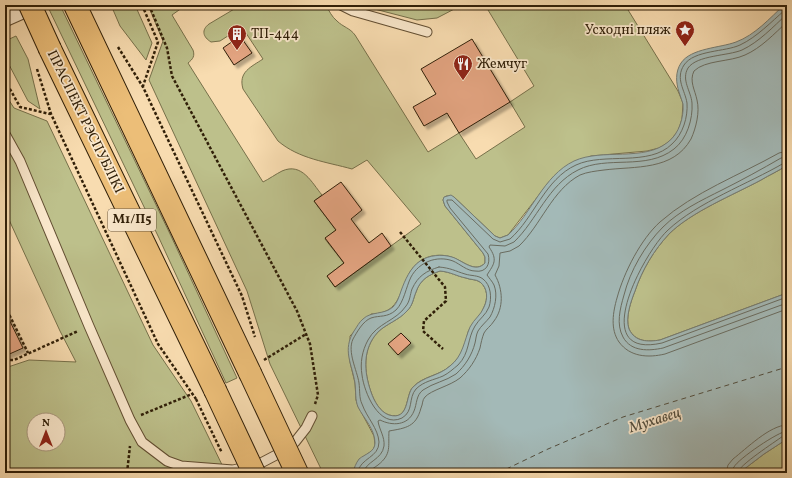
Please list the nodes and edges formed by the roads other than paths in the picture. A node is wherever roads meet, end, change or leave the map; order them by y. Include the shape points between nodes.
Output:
1 (31, 5) edge
2 (75, 5) edge
3 (341, 5) edge
4 (5, 17) edge
5 (427, 32) dead end
6 (5, 134) edge
7 (312, 416) road end
8 (254, 473) edge
9 (297, 473) edge

1 - 4 street
1 - 8 highway, ПРАСПЕКТ РЭСПУБЛІКІ / М1/П5, bridge via 42,57 205,394
2 - 9 highway, М1/П5, bridge via 259,366
3 - 5 lane via 353,11
6 - 7 lane via 20,161 89,326 142,442 167,461 181,466 233,470 259,464 278,454 294,442

